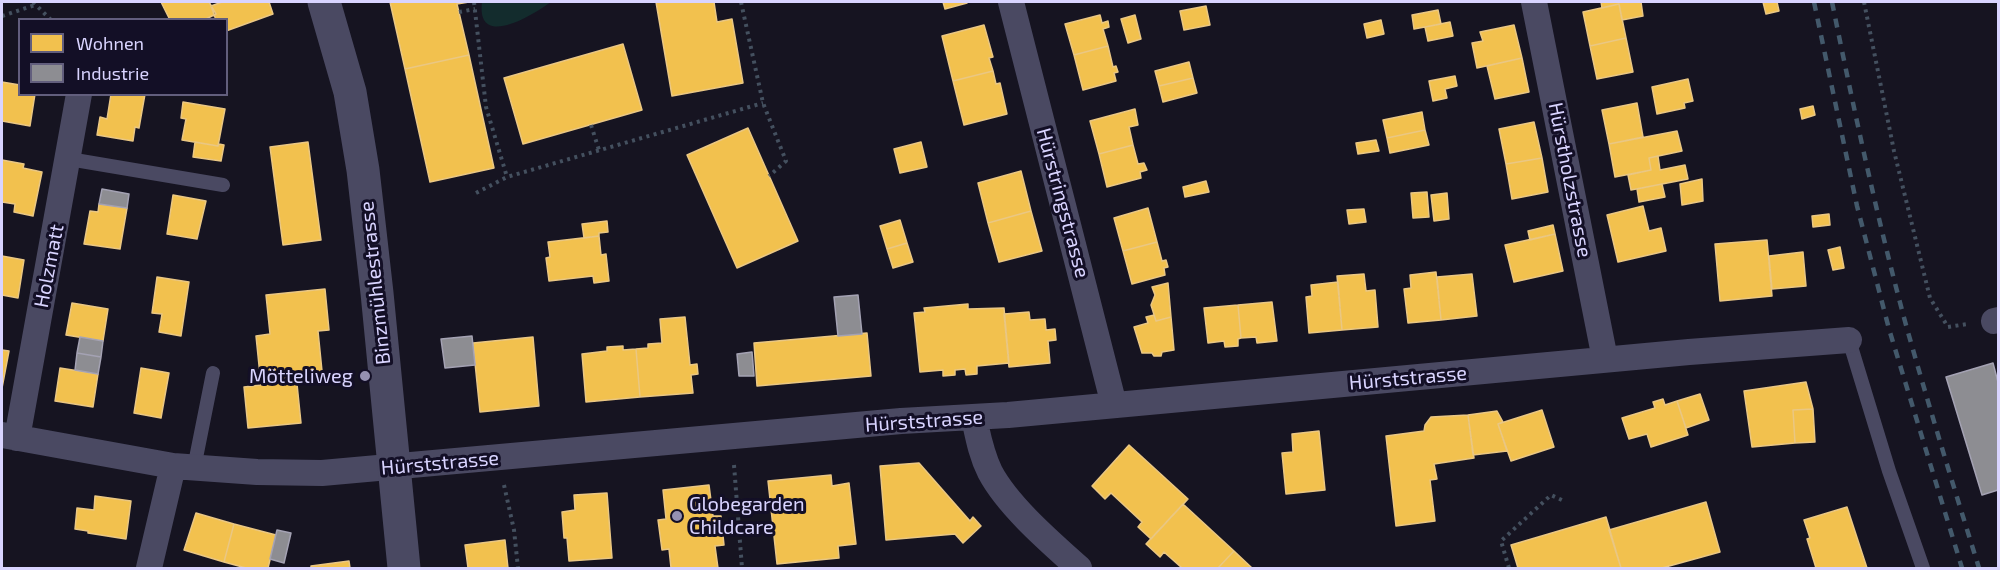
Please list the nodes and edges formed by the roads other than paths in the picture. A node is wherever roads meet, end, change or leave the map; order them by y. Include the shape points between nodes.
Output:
1 (324, 2) edge
2 (1011, 2) edge
3 (1534, 2) edge
4 (79, 96) edge
5 (69, 159) junction
6 (223, 185) dead end
7 (1849, 340) joint
8 (1605, 359) junction
9 (213, 373) dead end
10 (1114, 405) junction
11 (974, 418) junction
12 (9, 436) edge
13 (183, 467) junction
14 (394, 467) junction
15 (149, 568) edge
16 (404, 568) edge
17 (1079, 568) edge
18 (1923, 568) edge

1 - 14 street, Binzmühlestrasse via 350,92 363,170
2 - 10 street, Hürstringstrasse
3 - 8 street, Hürstholzstrasse
4 - 5 street, Holzmatt
5 - 6 lane
5 - 12 street, Holzmatt
7 - 8 street, Hürststrasse
7 - 18 lane
8 - 10 street, Hürststrasse
9 - 13 lane
10 - 11 street, Hürststrasse
11 - 14 street, Hürststrasse via 901,421
11 - 17 street via 981,451 1002,491
12 - 13 street, Hürststrasse
13 - 14 street, Hürststrasse via 322,473
13 - 15 street
14 - 16 street, Binzmühlestrasse

